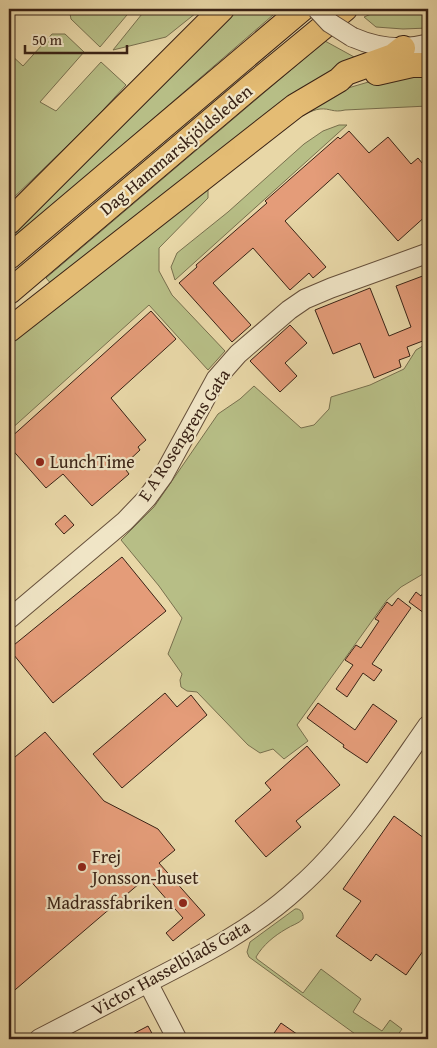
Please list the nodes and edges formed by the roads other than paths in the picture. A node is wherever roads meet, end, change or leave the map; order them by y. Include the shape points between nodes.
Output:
1 (222, 9) edge
2 (302, 9) edge
3 (317, 9) edge
4 (345, 9) edge
5 (420, 52) edge
6 (9, 222) edge
7 (428, 253) edge
8 (9, 257) edge
9 (9, 292) edge
10 (9, 330) edge
11 (9, 619) edge
12 (428, 725) edge
13 (148, 983) junction
14 (38, 1039) edge
15 (178, 1039) edge

1 - 6 main road
2 - 8 main road, Dag Hammarskjöldsleden
3 - 5 street, bridge via 330,23 352,37 377,46
4 - 9 main road, Dag Hammarskjöldsleden
5 - 10 main road via 412,65 339,80 295,106
7 - 11 street, E A Rosengrens Gata via 304,299 238,354 216,379 147,498 125,521
12 - 13 street, Victor Hasselblads Gata via 355,825 301,886 226,941
13 - 14 street, Victor Hasselblads Gata
13 - 15 street

